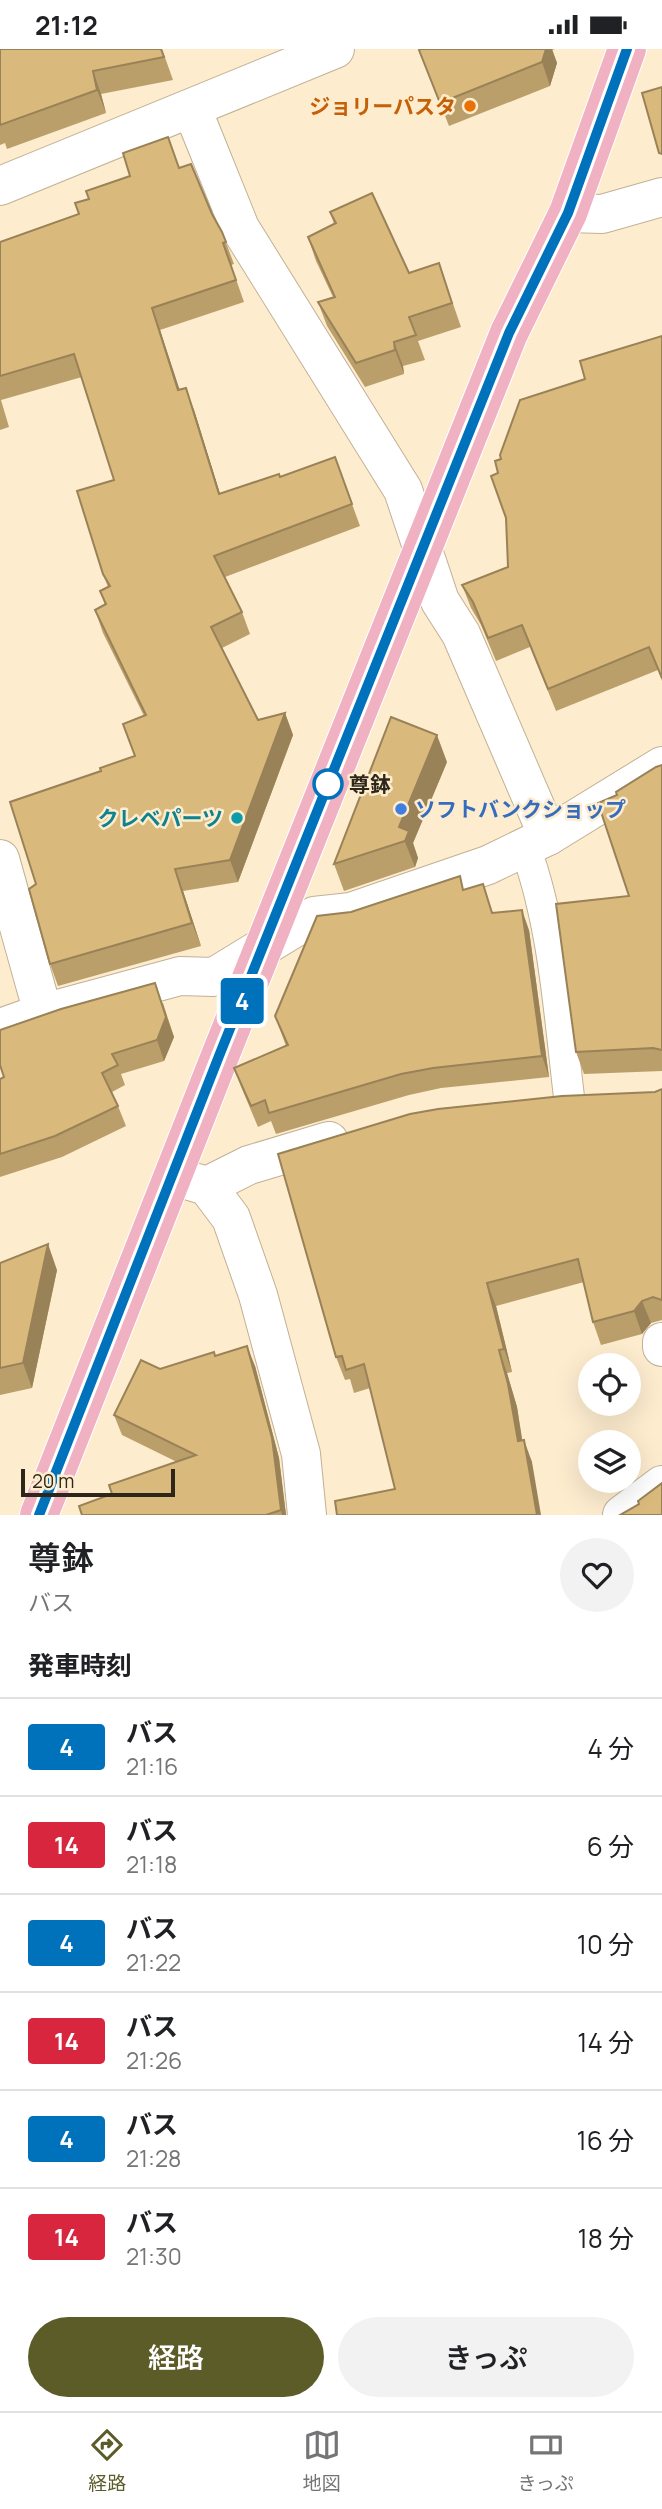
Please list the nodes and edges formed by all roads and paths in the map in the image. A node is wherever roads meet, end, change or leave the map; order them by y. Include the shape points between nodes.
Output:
1 (335, 49) edge
2 (627, 49) edge
3 (265, 62) edge
4 (192, 109) junction
5 (0, 186) edge
6 (662, 197) edge
7 (568, 213) junction
8 (424, 546) junction
9 (662, 766) edge
10 (536, 842) junction
11 (0, 859) edge
12 (264, 944) junction
13 (43, 1013) junction
14 (0, 1028) edge
15 (609, 1095) edge
16 (569, 1097) junction
17 (531, 1101) edge
18 (362, 1131) edge
19 (190, 1181) junction
20 (662, 1342) edge
21 (662, 1347) edge
22 (662, 1485) edge
23 (39, 1515) edge
24 (307, 1515) edge
25 (622, 1515) edge

1 - 3 street
2 - 7 highway
3 - 4 street
4 - 5 street
4 - 8 street via 240,228 403,489
6 - 7 street via 602,214
7 - 8 highway via 509,333
8 - 10 street via 440,601 460,634
8 - 12 highway
9 - 10 street
10 - 12 street via 488,865 351,912 314,916
10 - 16 lane via 537,881
11 - 13 street
12 - 13 street via 214,977 180,976
12 - 19 highway
13 - 14 street
15 - 16 street
16 - 17 street
18 - 19 street
19 - 23 highway
19 - 24 street via 231,1218 258,1295 300,1454
20 - 21 street
22 - 25 street

